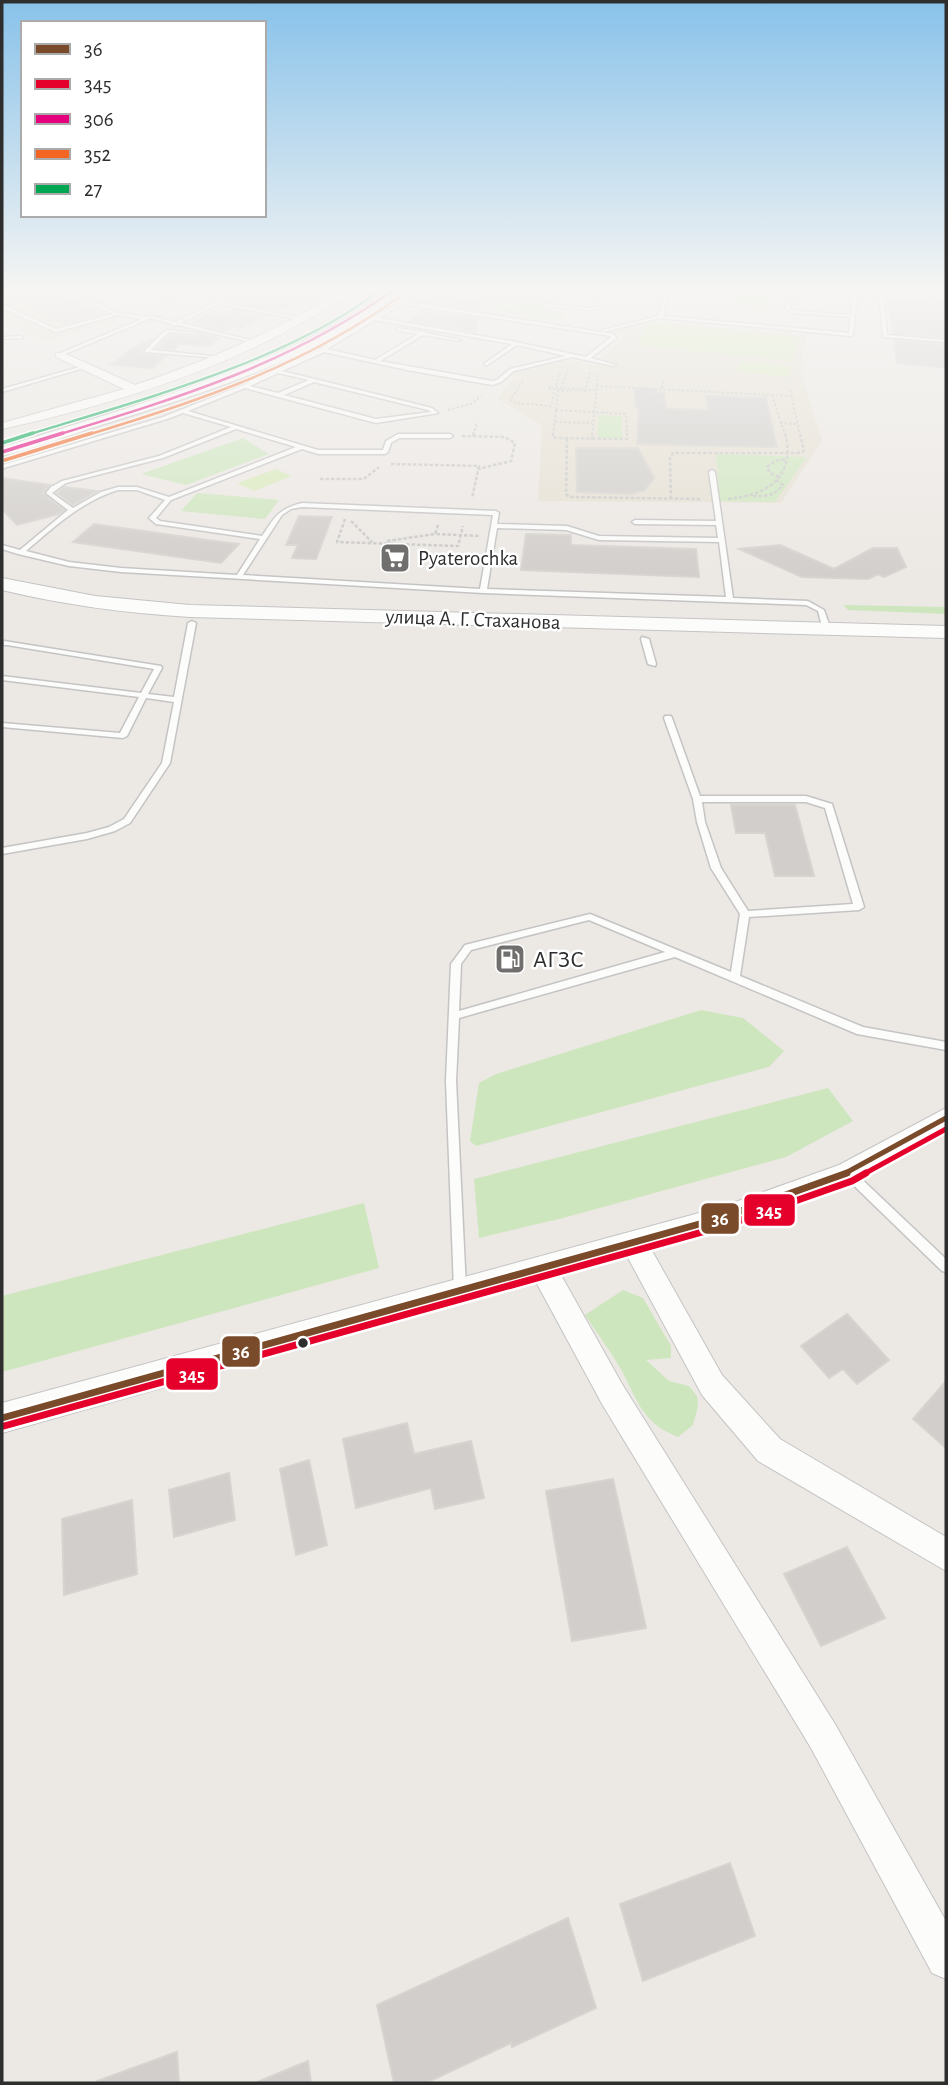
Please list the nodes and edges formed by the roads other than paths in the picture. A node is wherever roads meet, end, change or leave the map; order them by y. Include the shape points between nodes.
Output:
1 (22, 385) edge
2 (126, 385) edge
3 (140, 385) edge
4 (176, 385) edge
5 (208, 385) edge
6 (302, 385) edge
7 (335, 385) edge
8 (245, 386) joint
9 (132, 388) junction
10 (2, 391) edge
11 (279, 396) junction
12 (184, 411) junction
13 (2, 426) edge
14 (234, 428) junction
15 (450, 436) road end
16 (2, 438) edge
17 (301, 447) junction
18 (2, 452) edge
19 (2, 467) edge
20 (712, 472) dead end
21 (169, 499) junction
22 (72, 510) junction
23 (635, 522) dead end
24 (719, 523) junction
25 (495, 526) junction
26 (263, 538) junction
27 (721, 541) junction
28 (2, 547) edge
29 (20, 553) junction
30 (240, 575) junction
31 (2, 584) edge
32 (484, 591) junction
33 (730, 599) junction
34 (2, 601) edge
35 (192, 623) junction
36 (827, 630) junction
37 (946, 632) edge
38 (645, 639) junction
39 (4, 641) edge
40 (946, 648) edge
41 (4, 653) dead end
42 (652, 664) dead end
43 (2, 678) edge
44 (145, 696) junction
45 (178, 700) junction
46 (668, 718) dead end
47 (2, 725) edge
48 (698, 799) junction
49 (2, 850) edge
50 (745, 914) junction
51 (676, 953) junction
52 (735, 978) junction
53 (454, 1016) junction
54 (946, 1046) edge
55 (946, 1118) edge
56 (848, 1173) junction
57 (634, 1243) junction
58 (542, 1267) junction
59 (946, 1267) edge
60 (460, 1289) junction
61 (2, 1418) edge
62 (946, 1555) edge
63 (946, 1959) edge

1 - 10 lane
2 - 9 street
3 - 9 street
4 - 16 street
5 - 18 street
6 - 11 lane
7 - 11 lane via 435,413 376,421
8 - 11 lane
8 - 12 lane
9 - 13 street
12 - 14 lane
12 - 19 lane
14 - 17 lane
14 - 22 lane via 161,457 53,488 49,493
15 - 17 lane via 398,436 388,442 385,452 318,452
17 - 21 lane
20 - 24 lane
21 - 22 lane via 124,487
21 - 26 lane via 153,521
22 - 29 lane
23 - 24 lane
24 - 27 lane
25 - 26 lane via 496,513 302,505 280,514
25 - 27 lane via 567,528 599,538
25 - 32 lane
26 - 30 lane
27 - 33 lane
28 - 29 lane
29 - 30 lane via 121,570
30 - 32 lane
31 - 36 main road, улица А. Г. Стаханова via 46,596 170,609
32 - 33 lane
33 - 36 lane via 808,603 821,610
34 - 35 main road, улица А. Г. Стаханова via 26,608
35 - 38 main road, улица А. Г. Стаханова
35 - 45 lane
36 - 37 main road, улица А. Г. Стаханова
38 - 40 main road, улица А. Г. Стаханова
38 - 42 lane
39 - 41 lane
39 - 44 lane via 158,668
43 - 44 lane
44 - 45 lane
44 - 47 lane via 123,736
45 - 49 lane via 166,763 127,821 87,836
46 - 48 lane
48 - 50 lane via 716,868
48 - 50 lane via 806,799 829,806 859,907
50 - 52 lane
51 - 52 lane
51 - 53 lane
51 - 53 lane via 590,916 468,947 456,964
52 - 54 lane via 861,1031
53 - 60 lane via 451,1082
55 - 56 street
56 - 57 street
56 - 59 lane
57 - 58 street
57 - 62 street via 712,1385 769,1450
58 - 60 street
58 - 63 street via 612,1394 824,1736
60 - 61 street

